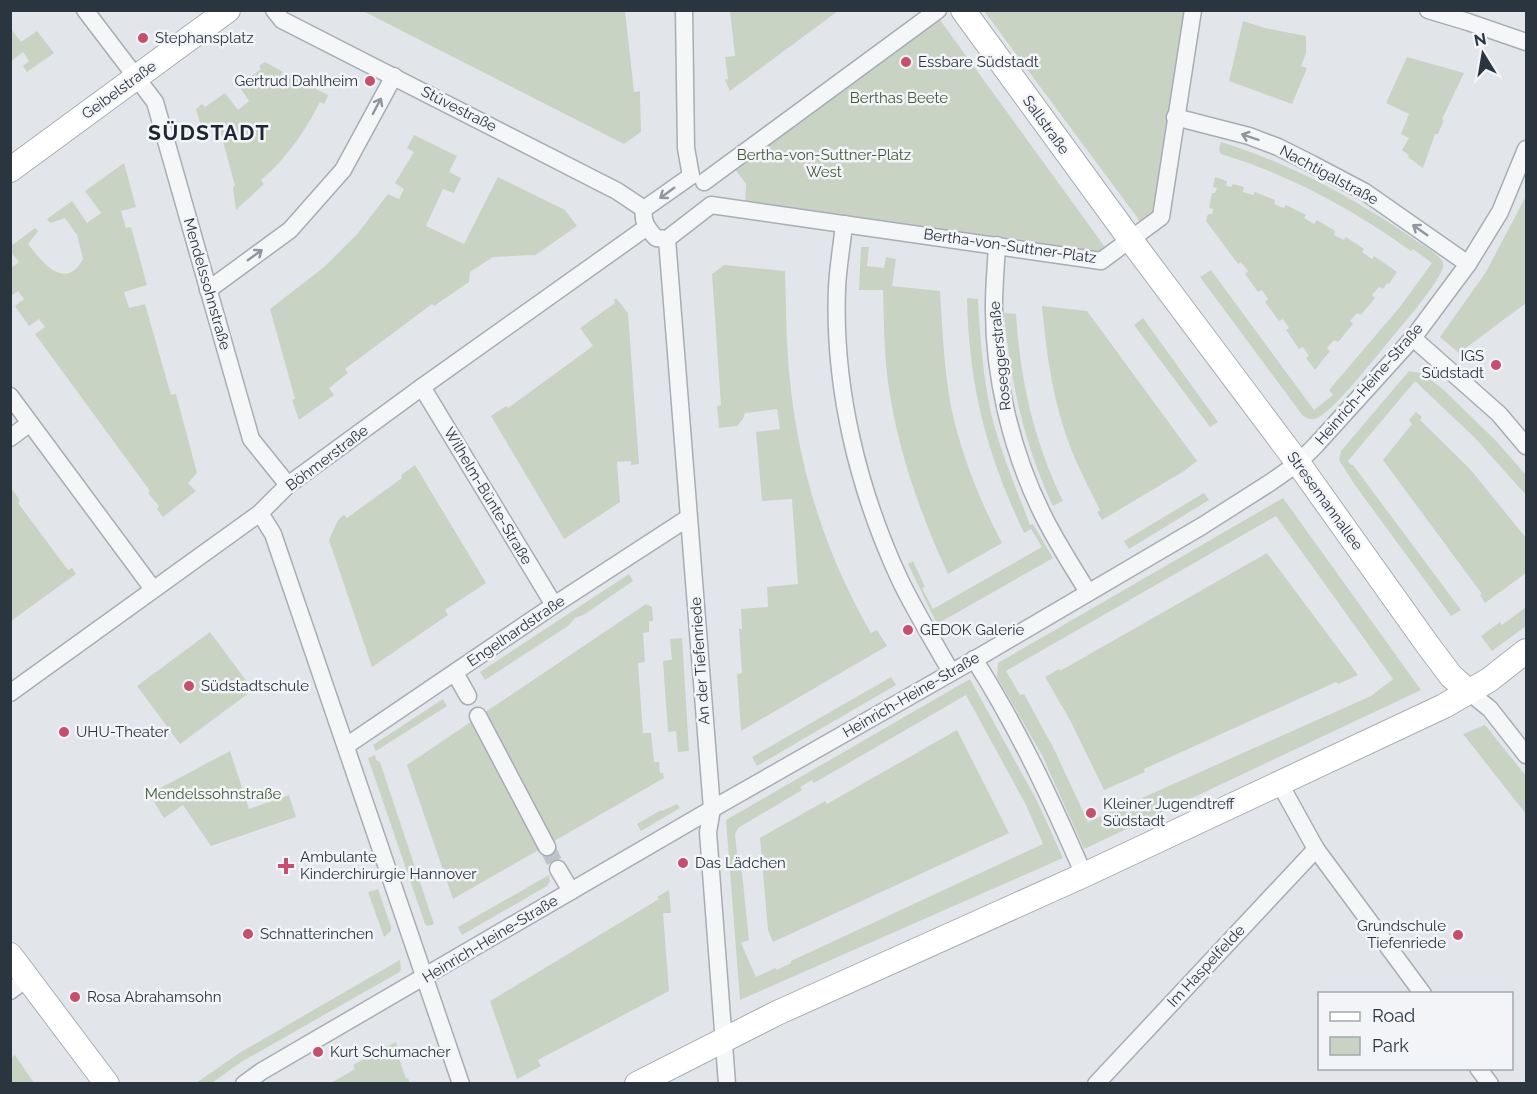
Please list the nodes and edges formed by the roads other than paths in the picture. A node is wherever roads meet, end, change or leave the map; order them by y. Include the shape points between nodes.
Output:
1 (85, 10) edge
2 (228, 10) edge
3 (274, 10) edge
4 (684, 10) edge
5 (938, 10) edge
6 (963, 10) edge
7 (1193, 10) edge
8 (1428, 10) edge
9 (1527, 42) edge
10 (394, 76) junction
11 (136, 78) junction
12 (1175, 117) junction
13 (1527, 149) edge
14 (10, 170) edge
15 (698, 179) junction
16 (711, 205) junction
17 (644, 209) junction
18 (844, 224) junction
19 (647, 227) junction
20 (667, 239) junction
21 (1130, 240) junction
22 (997, 245) junction
23 (1468, 264) junction
24 (208, 290) junction
25 (1413, 338) junction
26 (422, 387) junction
27 (10, 396) edge
28 (30, 423) junction
29 (10, 438) edge
30 (1527, 446) edge
31 (1298, 462) junction
32 (288, 485) junction
33 (260, 513) junction
34 (688, 518) junction
35 (153, 589) junction
36 (1088, 592) junction
37 (554, 605) junction
38 (1527, 651) edge
39 (974, 659) junction
40 (455, 672) junction
41 (951, 672) junction
42 (1469, 692) junction
43 (10, 693) edge
44 (468, 696) dead end
45 (478, 716) dead end
46 (346, 746) junction
47 (1527, 755) edge
48 (1280, 784) junction
49 (712, 809) junction
50 (546, 847) tunnel mouth
51 (1316, 849) junction
52 (558, 869) tunnel mouth
53 (1084, 875) junction
54 (571, 891) junction
55 (10, 955) edge
56 (424, 978) junction
57 (19, 984) edge
58 (1422, 992) edge
59 (724, 1039) junction
60 (1480, 1070) edge
61 (106, 1083) edge
62 (244, 1083) edge
63 (461, 1083) edge
64 (637, 1083) edge
65 (727, 1083) edge
66 (1096, 1083) edge
67 (1490, 1083) edge

1 - 11 street
2 - 11 street, Geibelstraße
3 - 10 street, Stüvestraße via 282,20
4 - 15 street via 686,148
5 - 15 street
6 - 21 street, Sallstraße
7 - 12 street, Bertha-von-Suttner-Platz
8 - 9 street
10 - 17 street, Stüvestraße via 617,191
24 -> 10 street via 290,230 343,170
11 - 14 street, Geibelstraße
11 - 24 street, Mendelssohnstraße via 154,102
12 - 21 street, Bertha-von-Suttner-Platz via 1161,217
23 -> 12 street, Nachtigalstraße via 1365,192 1312,164 1249,136
13 - 23 street, Heinrich-Heine-Straße via 1500,212
15 - 16 street via 710,194
15 -> 17 street
16 - 18 street, Bertha-von-Suttner-Platz
16 - 20 street
17 - 19 street
18 - 22 street, Bertha-von-Suttner-Platz
18 - 41 street via 837,288 840,366 851,438 871,510 901,581
19 - 20 street via 656,238
19 - 26 street, Böhmerstraße
20 - 34 street, An der Tiefenriede
21 - 22 street, Bertha-von-Suttner-Platz via 1101,261
21 - 31 street, Stresemannallee
22 - 36 street, Roseggerstraße via 994,306 1007,417 1042,514
23 - 25 street, Heinrich-Heine-Straße
24 - 32 street, Mendelssohnstraße via 251,439
25 - 30 street via 1499,414
25 - 31 street, Heinrich-Heine-Straße
26 - 32 street, Böhmerstraße
26 - 37 street, Wilhelm-Bünte-Straße
27 - 28 street
28 - 29 street
28 - 35 street
31 - 36 street, Heinrich-Heine-Straße via 1202,526
31 - 42 street, Stresemannallee via 1427,644 1451,676
32 - 33 street, Böhmerstraße
33 - 35 street, Böhmerstraße
33 - 46 street via 273,534
34 - 37 street, Engelhardstraße
34 - 49 street, An der Tiefenriede
35 - 43 street, Böhmerstraße
36 - 39 street, Heinrich-Heine-Straße
37 - 40 street, Engelhardstraße
38 - 42 street
39 - 41 street, Heinrich-Heine-Straße
39 - 53 street via 1025,748
40 - 44 street
40 - 46 street, Engelhardstraße
41 - 49 street, Heinrich-Heine-Straße
42 - 47 street, Stresemannallee via 1490,709
42 - 48 street
45 - 50 street
46 - 56 street
48 - 51 street
48 - 53 street
49 - 54 street, Heinrich-Heine-Straße
49 - 59 street, An der Tiefenriede via 708,832
51 - 58 street
51 - 66 street, Im Haspelfelde
52 - 54 street
53 - 59 street
54 - 56 street, Heinrich-Heine-Straße
55 - 57 street
56 - 62 street, Heinrich-Heine-Straße
56 - 63 street
57 - 61 street
59 - 64 street
59 - 65 street, An der Tiefenriede
60 - 67 street

